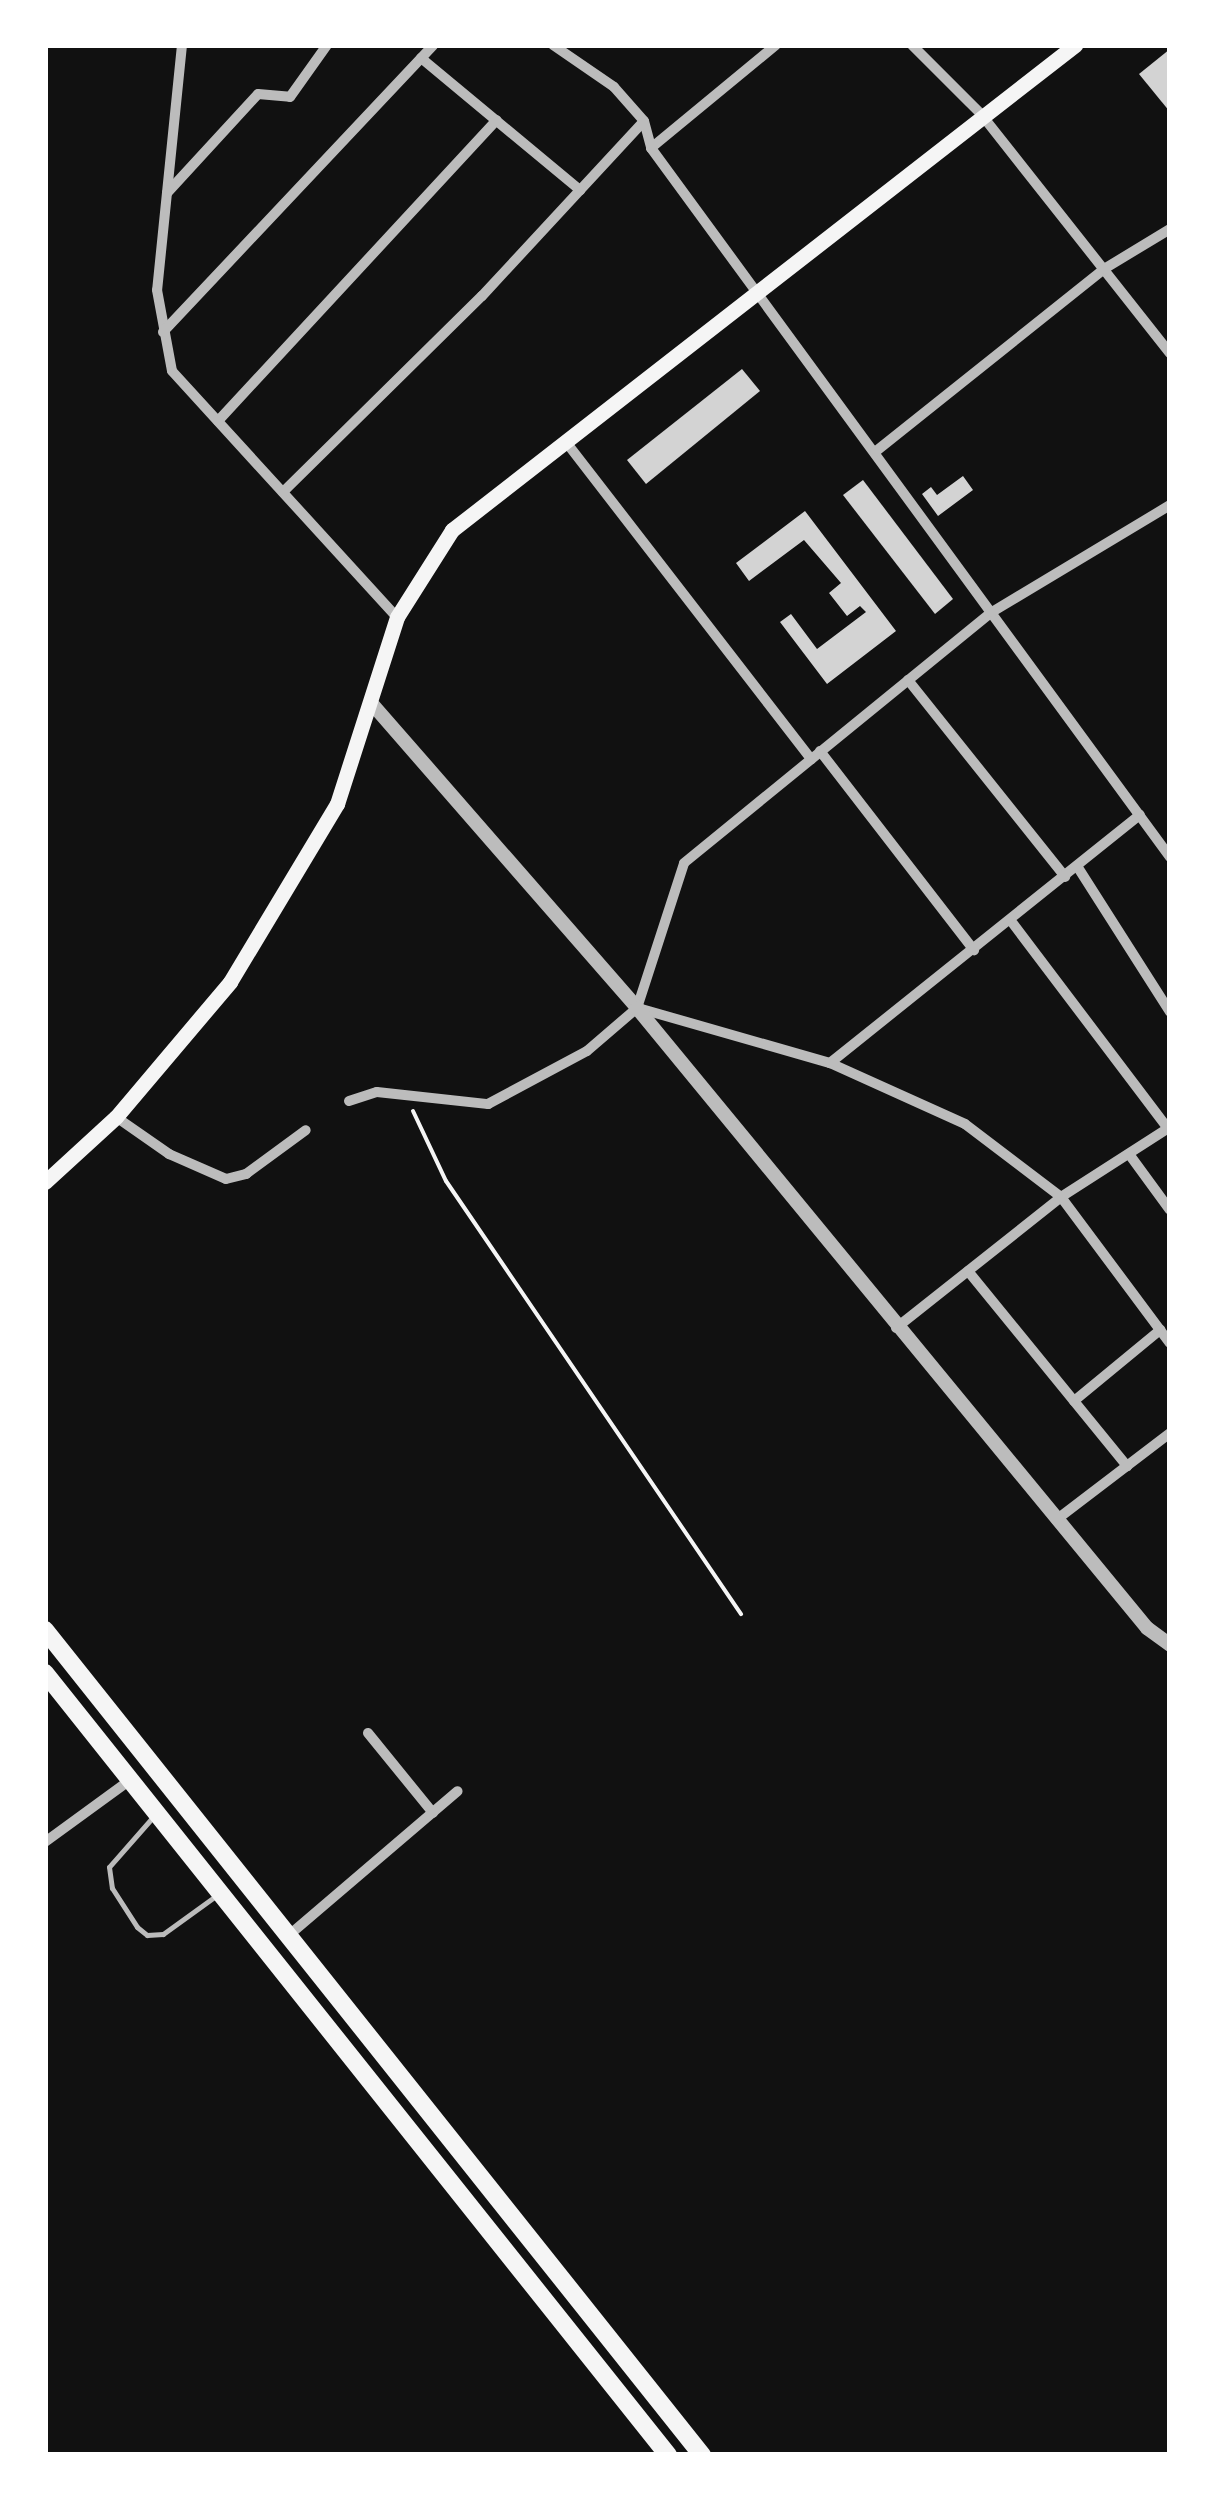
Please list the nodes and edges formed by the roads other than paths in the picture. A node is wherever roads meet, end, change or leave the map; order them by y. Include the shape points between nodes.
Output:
1 (182, 45) edge
2 (327, 45) edge
3 (433, 45) edge
4 (553, 45) edge
5 (776, 45) edge
6 (912, 45) edge
7 (1074, 45) edge
8 (422, 58) junction
9 (981, 114) junction
10 (497, 120) junction
11 (644, 121) junction
12 (650, 148) junction
13 (580, 190) junction
14 (167, 193) junction
15 (1170, 229) edge
16 (1104, 269) junction
17 (758, 294) junction
18 (163, 332) junction
19 (1170, 353) edge
20 (218, 421) junction
21 (566, 442) junction
22 (875, 452) junction
23 (283, 492) junction
24 (1170, 505) edge
25 (992, 612) junction
26 (397, 616) junction
27 (908, 680) junction
28 (373, 705) junction
29 (816, 756) junction
30 (1140, 815) junction
31 (1170, 857) edge
32 (1077, 866) junction
33 (1064, 877) junction
34 (1011, 922) junction
35 (974, 950) junction
36 (637, 1008) junction
37 (1170, 1012) edge
38 (830, 1064) junction
39 (349, 1101) dead end
40 (116, 1117) junction
41 (1169, 1129) edge
42 (306, 1130) dead end
43 (1129, 1154) junction
44 (45, 1182) edge
45 (1061, 1197) junction
46 (1170, 1210) edge
47 (968, 1271) junction
48 (896, 1329) junction
49 (1160, 1330) junction
50 (1170, 1343) edge
51 (1074, 1402) junction
52 (1170, 1433) edge
53 (1127, 1466) junction
54 (1056, 1520) junction
55 (45, 1630) edge
56 (1170, 1645) edge
57 (45, 1674) edge
58 (368, 1733) dead end
59 (130, 1780) junction
60 (458, 1791) dead end
61 (178, 1797) junction
62 (156, 1813) junction
63 (433, 1813) junction
64 (45, 1842) edge
65 (220, 1893) junction
66 (288, 1936) junction
67 (668, 2455) edge
68 (702, 2455) edge

1 - 14 street
2 - 14 street via 290,97 258,94
3 - 8 street
4 - 11 street via 614,87
5 - 12 street
6 - 9 street
7 - 9 main road
8 - 10 street
8 - 18 street
9 - 16 street
9 - 17 main road
10 - 13 street
10 - 20 street
11 - 12 street
11 - 13 street
12 - 17 street
13 - 23 street
14 - 18 street via 157,290
15 - 16 street
16 - 19 street
16 - 22 street
17 - 21 main road
17 - 22 street
18 - 20 street via 172,371
20 - 23 street
21 - 26 main road via 452,530
21 - 29 street
22 - 25 street
23 - 26 street
24 - 25 street
25 - 27 street
25 - 30 street
26 - 28 main road
27 - 29 street
27 - 33 street
28 - 36 street
28 - 40 main road via 337,804 230,982
29 - 35 street
29 - 36 street via 684,863
30 - 31 street
30 - 32 street
32 - 33 street
32 - 37 street
33 - 34 street
34 - 35 street
34 - 41 street
35 - 38 street
36 - 38 street
36 - 39 street via 588,1052 488,1104 378,1092
36 - 48 street
38 - 45 street via 965,1124
40 - 42 street via 169,1154 226,1178 246,1174
40 - 44 main road
41 - 43 street
43 - 45 street
43 - 46 street
45 - 47 street
45 - 49 street
47 - 48 street
47 - 51 street
48 - 54 street
49 - 50 street
49 - 51 street
51 - 53 street
52 - 53 street
53 - 54 street
54 - 56 street via 1146,1628
55 - 61 highway
57 - 59 highway
58 - 63 street
59 - 62 highway
59 - 64 street
60 - 63 street
61 - 62 lane
61 - 66 highway
62 - 65 highway
62 - 65 lane via 109,1867 112,1888 137,1927 146,1935 163,1934
63 - 66 street
65 - 67 highway
66 - 68 highway

